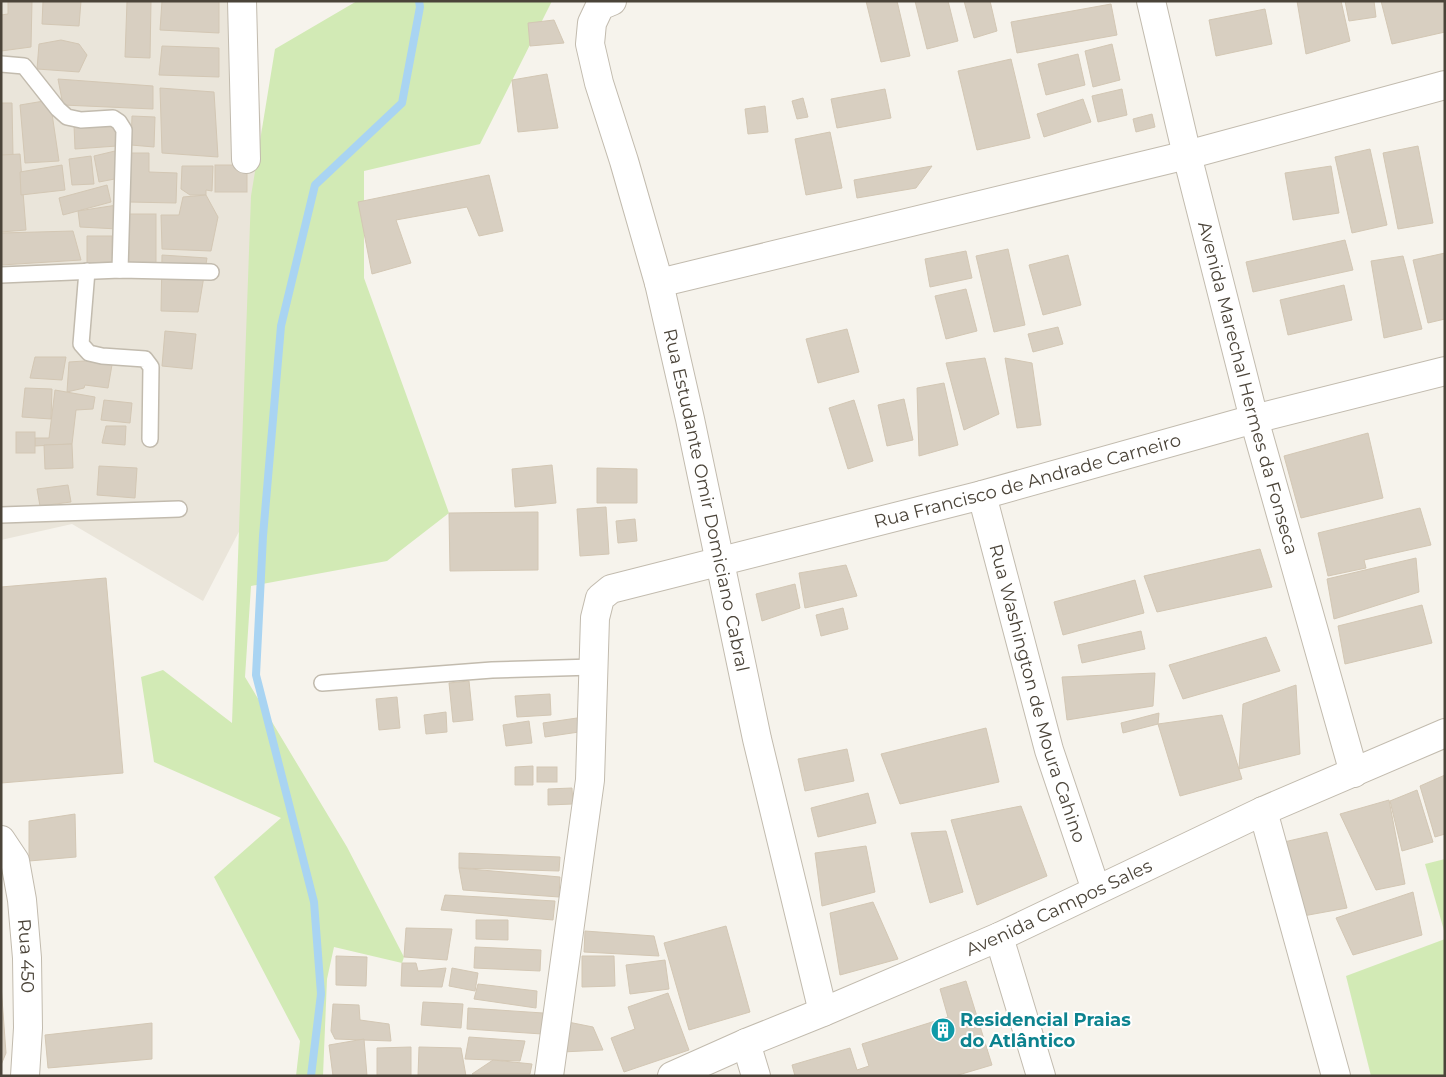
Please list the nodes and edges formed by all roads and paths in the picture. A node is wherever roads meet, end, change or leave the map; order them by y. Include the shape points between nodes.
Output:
1 (242, 1) edge
2 (612, 1) edge
3 (1151, 1) edge
4 (1, 64) edge
5 (1445, 85) edge
6 (1187, 155) junction
7 (246, 159) dead end
8 (120, 270) junction
9 (86, 271) junction
10 (211, 272) dead end
11 (1, 275) edge
12 (659, 283) junction
13 (1445, 371) edge
14 (1254, 420) junction
15 (150, 439) dead end
16 (982, 495) junction
17 (179, 509) dead end
18 (1, 516) edge
19 (719, 561) junction
20 (593, 667) junction
21 (322, 684) dead end
22 (1445, 733) edge
23 (1354, 773) junction
24 (1263, 812) junction
25 (2, 840) edge
26 (1096, 890) junction
27 (999, 936) junction
28 (823, 1012) junction
29 (746, 1043) junction
30 (25, 1076) edge
31 (549, 1076) edge
32 (672, 1076) edge
33 (756, 1076) edge
34 (1041, 1076) edge
35 (1336, 1076) edge

1 - 7 street
2 - 12 street, Rua Estudante Omir Domiciano Cabral via 600,6 592,22 590,44
3 - 6 street, Avenida Marechal Hermes da Fonseca
4 - 8 lane via 24,66 67,117 82,120 113,118 124,130
5 - 6 street
6 - 12 street
6 - 14 street, Avenida Marechal Hermes da Fonseca
8 - 9 lane
8 - 10 lane
9 - 11 lane
9 - 15 lane via 82,344 89,353 149,362 152,367
12 - 19 street, Rua Estudante Omir Domiciano Cabral
13 - 14 street, Rua Francisco de Andrade Carneiro
14 - 16 street, Rua Francisco de Andrade Carneiro
14 - 23 street, Avenida Marechal Hermes da Fonseca
16 - 19 street, Rua Francisco de Andrade Carneiro
16 - 26 street, Rua Washington de Moura Cahino via 1050,750
17 - 18 lane
19 - 20 street, Rua Francisco de Andrade Carneiro via 611,590 600,598 595,618
19 - 28 street, Rua Estudante Omir Domiciano Cabral via 757,739
20 - 21 lane via 492,670
20 - 31 street via 590,780
22 - 23 street, Avenida Campos Sales
23 - 24 street, Avenida Campos Sales
24 - 26 street, Avenida Campos Sales
24 - 35 street
25 - 30 street, Rua 450 via 15,861 22,900 27,958
26 - 27 street, Avenida Campos Sales
27 - 28 street, Avenida Campos Sales
27 - 34 street
28 - 29 street, Avenida Campos Sales
29 - 32 street, Avenida Campos Sales
29 - 33 street

